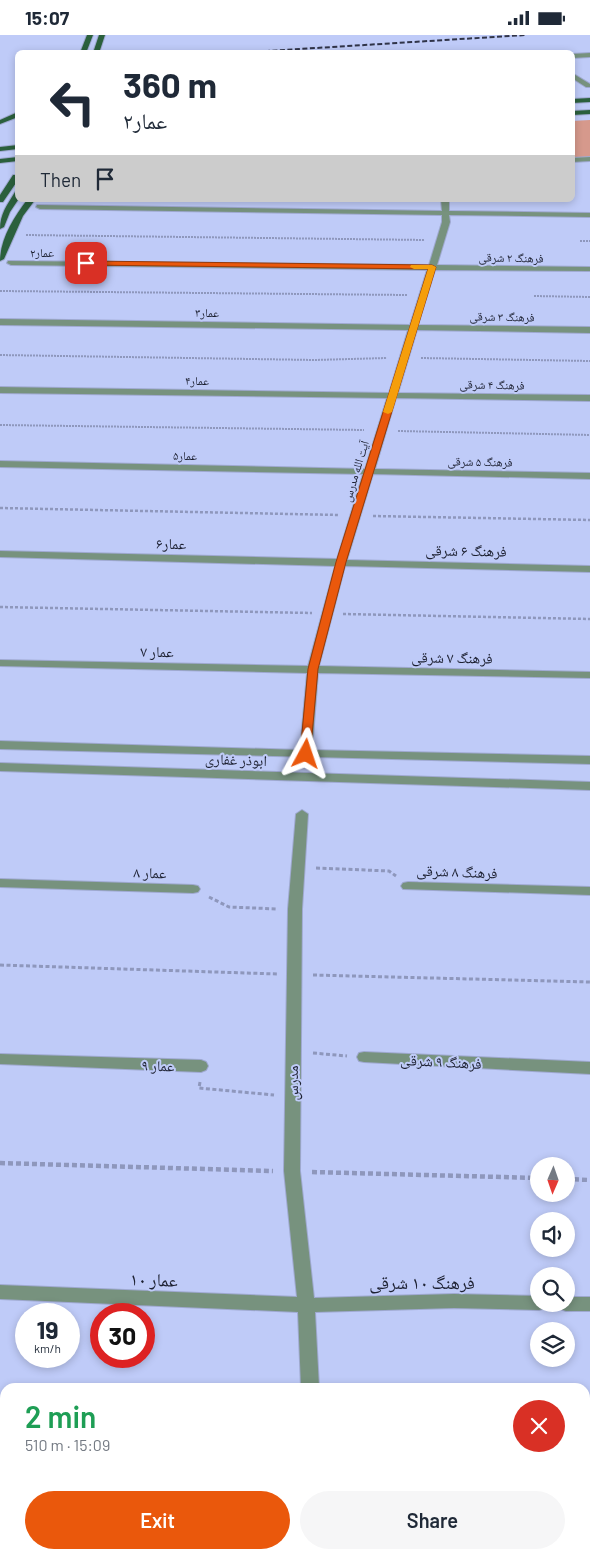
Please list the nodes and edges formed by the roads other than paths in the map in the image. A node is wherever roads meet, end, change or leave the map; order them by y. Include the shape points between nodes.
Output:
1 (90, 35) edge
2 (102, 35) edge
3 (83, 50) edge
4 (97, 50) edge
5 (590, 55) edge
6 (575, 56) edge
7 (575, 77) edge
8 (589, 86) edge
9 (575, 87) edge
10 (590, 100) edge
11 (575, 101) edge
12 (590, 112) edge
13 (575, 113) edge
14 (15, 115) edge
15 (0, 122) edge
16 (15, 147) edge
17 (0, 149) edge
18 (15, 159) edge
19 (590, 159) edge
20 (575, 160) edge
21 (0, 161) edge
22 (15, 179) edge
23 (15, 198) edge
24 (0, 200) edge
25 (30, 202) edge
26 (445, 202) edge
27 (40, 207) dead end
28 (446, 213) junction
29 (590, 215) edge
30 (0, 227) edge
31 (0, 259) edge
32 (11, 263) dead end
33 (432, 267) junction
34 (590, 269) edge
35 (0, 322) edge
36 (414, 328) junction
37 (590, 330) edge
38 (0, 390) edge
39 (393, 395) junction
40 (590, 397) edge
41 (0, 464) edge
42 (369, 471) junction
43 (590, 476) edge
44 (0, 554) edge
45 (341, 562) junction
46 (590, 569) edge
47 (0, 663) edge
48 (313, 669) junction
49 (590, 675) edge
50 (0, 745) edge
51 (306, 754) junction
52 (590, 760) edge
53 (0, 767) edge
54 (590, 786) edge
55 (302, 814) dead end
56 (0, 883) edge
57 (408, 886) road end
58 (193, 889) road end
59 (590, 891) edge
60 (364, 1057) road end
61 (0, 1059) edge
62 (201, 1066) road end
63 (590, 1068) edge
64 (0, 1292) edge
65 (530, 1303) edge
66 (575, 1304) edge
67 (590, 1304) edge
68 (306, 1305) junction
69 (310, 1383) edge

1 - 3 main road
2 - 4 main road
5 - 6 street
7 - 8 street
8 - 9 street
10 - 11 main road
12 - 13 main road
14 - 15 main road
16 - 17 main road
18 - 21 main road
19 - 20 street
22 - 24 main road
23 - 30 main road
25 - 31 main road via 19,216
26 - 28 street, آیت الله مدرس
27 - 28 street
28 - 29 street
28 - 33 street, آیت الله مدرس
32 - 33 street, عمار۲
33 - 34 street, فرهنگ ۲ شرقی
33 - 36 street, آیت الله مدرس
35 - 36 street, عمار۳
36 - 37 street, فرهنگ ۳ شرقی
36 - 39 street, آیت الله مدرس
38 - 39 street, عمار۴
39 - 40 street, فرهنگ ۴ شرقی
39 - 42 street, آیت الله مدرس
41 - 42 street, عمار۵
42 - 43 street, فرهنگ ۵ شرقی
42 - 45 street, آیت الله مدرس
44 - 45 street, عمار۶
45 - 46 street, فرهنگ ۶ شرقی
45 - 48 street, آیت الله مدرس
47 - 48 street, عمار ۷
48 - 49 street, فرهنگ ۷ شرقی
48 - 51 street, آیت الله مدرس
50 - 51 street, ابوذر غفاری
51 - 52 street, ابوذر غفاری
53 - 54 street, ابوذر غفاری
55 - 68 street, مدرس via 295,909 292,1171
56 - 58 street, عمار ۸
57 - 59 street, فرهنگ ۸ شرقی
60 - 63 street, فرهنگ ۹ شرقی
61 - 62 street, عمار ۹
64 - 68 street, عمار ۱۰
65 - 68 street, فرهنگ ۱۰ شرقی via 454,1301
66 - 67 street
68 - 69 street, مدرس

